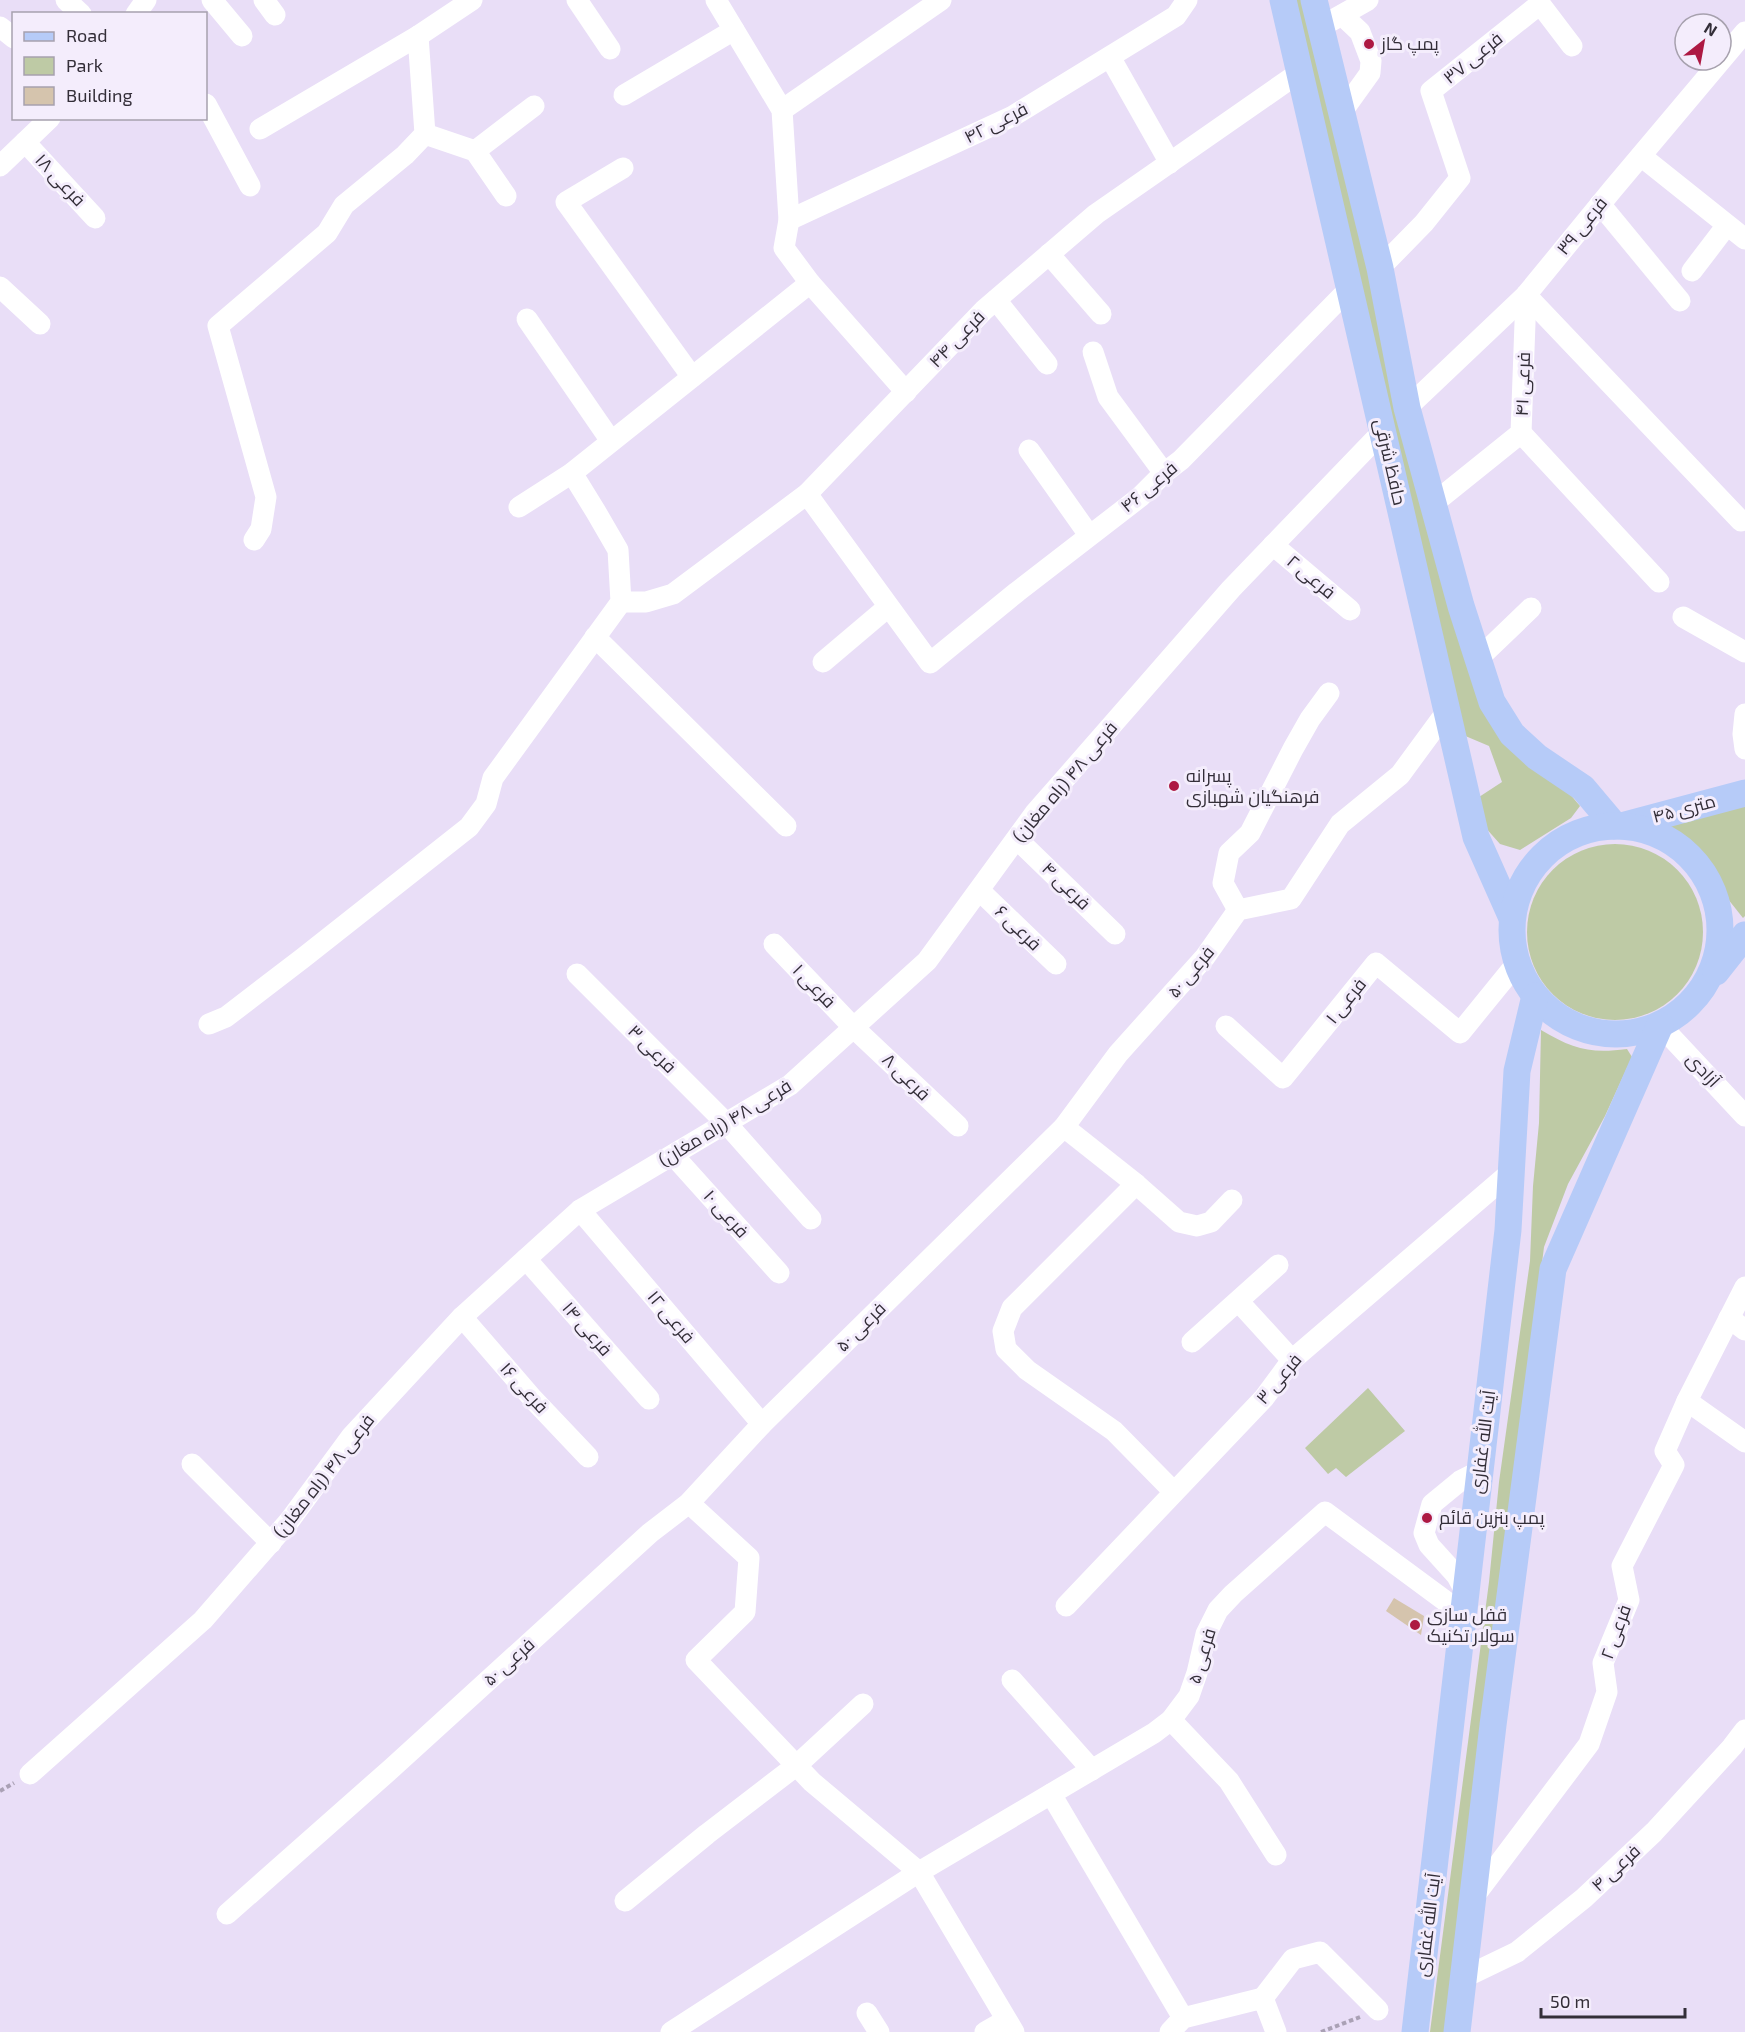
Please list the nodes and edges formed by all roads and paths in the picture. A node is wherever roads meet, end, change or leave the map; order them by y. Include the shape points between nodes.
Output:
1 (66, 0) edge
2 (146, 0) edge
3 (212, 0) edge
4 (471, 0) edge
5 (577, 0) edge
6 (716, 0) edge
7 (940, 0) edge
8 (1188, 0) edge
9 (1283, 0) edge
10 (1314, 0) edge
11 (1368, 0) edge
12 (79, 12) edge
13 (137, 12) edge
14 (1331, 21) junction
15 (0, 27) edge
16 (734, 30) junction
17 (1745, 32) edge
18 (12, 36) edge
19 (242, 36) dead end
20 (418, 36) junction
21 (1572, 46) dead end
22 (610, 49) dead end
23 (1110, 57) junction
24 (1300, 72) junction
25 (624, 95) dead end
26 (207, 106) edge
27 (534, 106) dead end
28 (782, 110) junction
29 (1342, 112) junction
30 (48, 120) edge
31 (260, 129) dead end
32 (425, 134) junction
33 (25, 142) junction
34 (476, 151) junction
35 (1641, 156) junction
36 (1170, 163) junction
37 (0, 166) edge
38 (623, 168) dead end
39 (250, 186) dead end
40 (507, 196) dead end
41 (1600, 204) junction
42 (95, 218) dead end
43 (789, 220) junction
44 (1727, 225) junction
45 (1745, 239) edge
46 (1049, 254) junction
47 (1380, 268) junction
48 (1692, 271) dead end
49 (810, 283) junction
50 (0, 287) edge
51 (1350, 288) junction
52 (1526, 296) junction
53 (996, 300) junction
54 (1680, 301) dead end
55 (1101, 314) dead end
56 (527, 319) dead end
57 (40, 324) dead end
58 (1093, 352) dead end
59 (1047, 364) dead end
60 (692, 377) junction
61 (906, 392) junction
62 (1407, 408) junction
63 (1383, 431) junction
64 (1521, 433) junction
65 (611, 441) junction
66 (1029, 450) dead end
67 (572, 473) junction
68 (1164, 473) junction
69 (807, 494) junction
70 (1434, 503) junction
71 (519, 507) dead end
72 (1741, 521) dead end
73 (1089, 535) junction
74 (254, 540) dead end
75 (1273, 545) junction
76 (1659, 582) dead end
77 (621, 602) junction
78 (888, 607) junction
79 (1531, 608) dead end
80 (1350, 610) dead end
81 (1683, 617) dead end
82 (595, 637) junction
83 (1745, 652) edge
84 (1478, 659) junction
85 (823, 662) dead end
86 (1329, 693) dead end
87 (1447, 711) junction
88 (1745, 714) edge
89 (1745, 748) edge
90 (1745, 793) edge
91 (786, 826) dead end
92 (1619, 826) junction
93 (1017, 839) junction
94 (980, 891) junction
95 (1238, 910) junction
96 (1512, 918) junction
97 (1115, 934) dead end
98 (1745, 935) edge
99 (774, 944) dead end
100 (1517, 963) junction
101 (1056, 964) dead end
102 (577, 974) dead end
103 (1705, 987) junction
104 (1535, 996) junction
105 (209, 1024) dead end
106 (1660, 1025) junction
107 (1226, 1026) dead end
108 (854, 1028) junction
109 (1745, 1116) edge
110 (726, 1123) junction
111 (958, 1126) dead end
112 (1064, 1127) junction
113 (673, 1155) junction
114 (1511, 1172) junction
115 (1136, 1184) junction
116 (1232, 1200) dead end
117 (580, 1210) junction
118 (811, 1220) dead end
119 (526, 1259) junction
120 (1278, 1264) dead end
121 (779, 1273) dead end
122 (1745, 1287) edge
123 (1239, 1302) junction
124 (462, 1317) junction
125 (1737, 1324) edge
126 (1192, 1342) dead end
127 (1292, 1360) junction
128 (649, 1399) dead end
129 (1687, 1401) junction
130 (762, 1424) junction
131 (1745, 1442) edge
132 (588, 1457) dead end
133 (192, 1464) dead end
134 (1480, 1471) junction
135 (1174, 1492) junction
136 (689, 1503) junction
137 (271, 1543) junction
138 (1465, 1603) junction
139 (1066, 1606) dead end
140 (1012, 1680) dead end
141 (863, 1704) dead end
142 (1171, 1720) junction
143 (1745, 1730) edge
144 (798, 1765) junction
145 (1092, 1770) junction
146 (30, 1774) dead end
147 (1051, 1794) junction
148 (1276, 1855) dead end
149 (920, 1872) junction
150 (1473, 1898) junction
151 (625, 1901) dead end
152 (227, 1914) dead end
153 (1463, 1978) junction
154 (1263, 1998) junction
155 (1378, 2010) dead end
156 (867, 2013) dead end
157 (1176, 2025) edge
158 (1010, 2026) edge
159 (671, 2032) edge
160 (879, 2032) edge
161 (985, 2032) edge
162 (1276, 2032) edge
163 (1415, 2032) edge
164 (1457, 2032) edge

1 - 12 street
2 - 13 street
3 - 19 street
4 - 20 street
5 - 22 street
6 - 16 street
7 - 28 street
8 - 23 street, فرعی ۴۲ via 1176,16
9 - 24 main road, حافظ شرقی
10 - 14 main road, حافظ شرقی
11 - 14 street
14 - 29 main road, حافظ شرقی
14 - 29 street via 1360,32 1371,61 1370,73
15 - 18 street
16 - 25 street
16 - 28 street
17 - 35 street, فرعی ۳۹
20 - 31 street
20 - 32 street
21 - 47 street, فرعی ۳۷ via 1540,4 1431,91 1460,178
23 - 36 street
23 - 43 street, فرعی ۴۲ via 1013,117
24 - 36 street, فرعی ۴۴
24 - 51 main road, حافظ شرقی
26 - 39 street
27 - 34 street
28 - 43 street
29 - 47 main road, حافظ شرقی
30 - 33 street
32 - 34 street
32 - 74 street via 344,205 327,233 218,326 266,497 261,529
33 - 37 street
33 - 42 street, فرعی ۱۸
34 - 40 street
35 - 41 street, فرعی ۳۹
35 - 44 street
36 - 46 street, فرعی ۴۴ via 1096,214
38 - 60 street via 566,202
41 - 52 street, فرعی ۳۹
41 - 54 street
43 - 49 street via 784,249
44 - 45 street
44 - 48 street
46 - 53 street, فرعی ۴۴
46 - 55 street
47 - 62 main road, حافظ شرقی
49 - 60 street
49 - 61 street
50 - 57 street
51 - 63 main road, حافظ شرقی
51 - 68 street, فرعی ۴۶
52 - 62 street, فرعی ۳۹
52 - 64 street, فرعی ۴۱
52 - 72 street
53 - 59 street
53 - 61 street, فرعی ۴۴
56 - 65 street
58 - 68 street via 1108,397
60 - 65 street
61 - 69 street, فرعی ۴۴
62 - 70 main road, حافظ شرقی
63 - 75 street, فرعی ۴۸ (راه مغان)
63 - 87 main road, حافظ شرقی
64 - 70 street, فرعی ۴۱
64 - 76 street
65 - 67 street
66 - 73 street
67 - 71 street
67 - 77 street via 618,550
68 - 73 street, فرعی ۴۶ via 1140,497
69 - 77 street, فرعی ۴۴ via 673,594 646,602
69 - 78 street
70 - 84 main road, حافظ شرقی
73 - 78 street, فرعی ۴۶ via 930,663
75 - 80 street, فرعی ۲
75 - 93 street, فرعی ۴۸ (راه مغان)
77 - 82 street
78 - 85 street
79 - 84 street
81 - 83 street
82 - 91 street
82 - 105 street via 493,778 486,804 469,826 226,1017
84 - 92 main road, حافظ شرقی via 1492,702 1512,734 1537,757 1583,788
86 - 95 street via 1293,749 1250,833 1229,854 1223,883
87 - 95 street via 1400,775 1340,824 1291,899
87 - 96 main road, حافظ شرقی via 1476,837
88 - 89 street
90 - 92 main road, ۴۵ متری
92 - 96 main road via 1592,829 1562,840 1538,861 1521,888
92 - 103 main road via 1659,834 1689,855 1710,884 1720,918 1719,954
93 - 94 street, فرعی ۴۸ (راه مغان)
93 - 97 street, فرعی ۴
94 - 101 street, فرعی ۶
94 - 108 street, فرعی ۴۸ (راه مغان) via 927,962
95 - 112 street, فرعی ۵۰ via 1205,957 1118,1054
96 - 100 main road
98 - 103 main road
99 - 108 street, فرعی ۱
100 - 104 main road
100 - 107 street, فرعی ۱ via 1460,1033 1376,963 1283,1078
102 - 110 street, فرعی ۳
103 - 106 main road via 1685,1009
104 - 106 main road via 1555,1015 1580,1028 1606,1034 1634,1033
104 - 114 main road, آیت الله غفاری via 1517,1071
106 - 109 street, آزادی
106 - 150 main road via 1553,1269
108 - 110 street, فرعی ۴۸ (راه مغان) via 790,1085
108 - 111 street, فرعی ۸
110 - 113 street, فرعی ۴۸ (راه مغان)
110 - 118 street, فرعی ۳
112 - 115 street
112 - 130 street, فرعی ۵۰
113 - 117 street, فرعی ۴۸ (راه مغان)
113 - 121 street, فرعی ۱۰
114 - 127 street, فرعی ۳
114 - 134 main road, آیت الله غفاری
115 - 116 street via 1179,1222 1197,1226 1211,1222
115 - 135 street via 1012,1308 1003,1331 1006,1348 1027,1370 1114,1431
117 - 119 street, فرعی ۴۸ (راه مغان)
117 - 130 street, فرعی ۱۲
119 - 124 street, فرعی ۴۸ (راه مغان)
119 - 128 street, فرعی ۱۴
120 - 123 street
122 - 125 street, فرعی ۲
123 - 126 street
123 - 127 street
124 - 132 street, فرعی ۱۶
124 - 137 street, فرعی ۴۸ (راه مغان) via 351,1437
125 - 129 street, فرعی ۲
127 - 135 street, فرعی ۳ via 1264,1398
129 - 131 street
129 - 150 street, فرعی ۲ via 1665,1451 1674,1465 1622,1566 1629,1600 1603,1663 1607,1692 1589,1744
130 - 136 street, فرعی ۵۰
133 - 137 street
134 - 138 main road, آیت الله غفاری
134 - 138 street via 1432,1504 1424,1533 1429,1545 1456,1576
135 - 139 street, فرعی ۳
136 - 144 street via 749,1558 745,1612 696,1660
136 - 152 street, فرعی ۵۰ via 650,1533
137 - 146 street, فرعی ۴۸ (راه مغان) via 203,1620
138 - 142 street, فرعی ۵ via 1325,1512 1218,1610 1206,1634 1189,1696
138 - 163 main road, آیت الله غفاری
140 - 145 street
141 - 144 street
142 - 145 street, فرعی ۵
142 - 148 street via 1229,1781
143 - 153 street, فرعی ۴ via 1654,1832 1584,1898 1517,1952
144 - 149 street via 812,1782
144 - 151 street
145 - 147 street, فرعی ۵
147 - 149 street, فرعی ۵
147 - 157 street
149 - 158 street
149 - 159 street, فرعی ۵
150 - 153 main road
153 - 164 main road
154 - 155 street via 1293,1959 1320,1952
154 - 157 street
154 - 162 street
156 - 160 street
158 - 161 street

